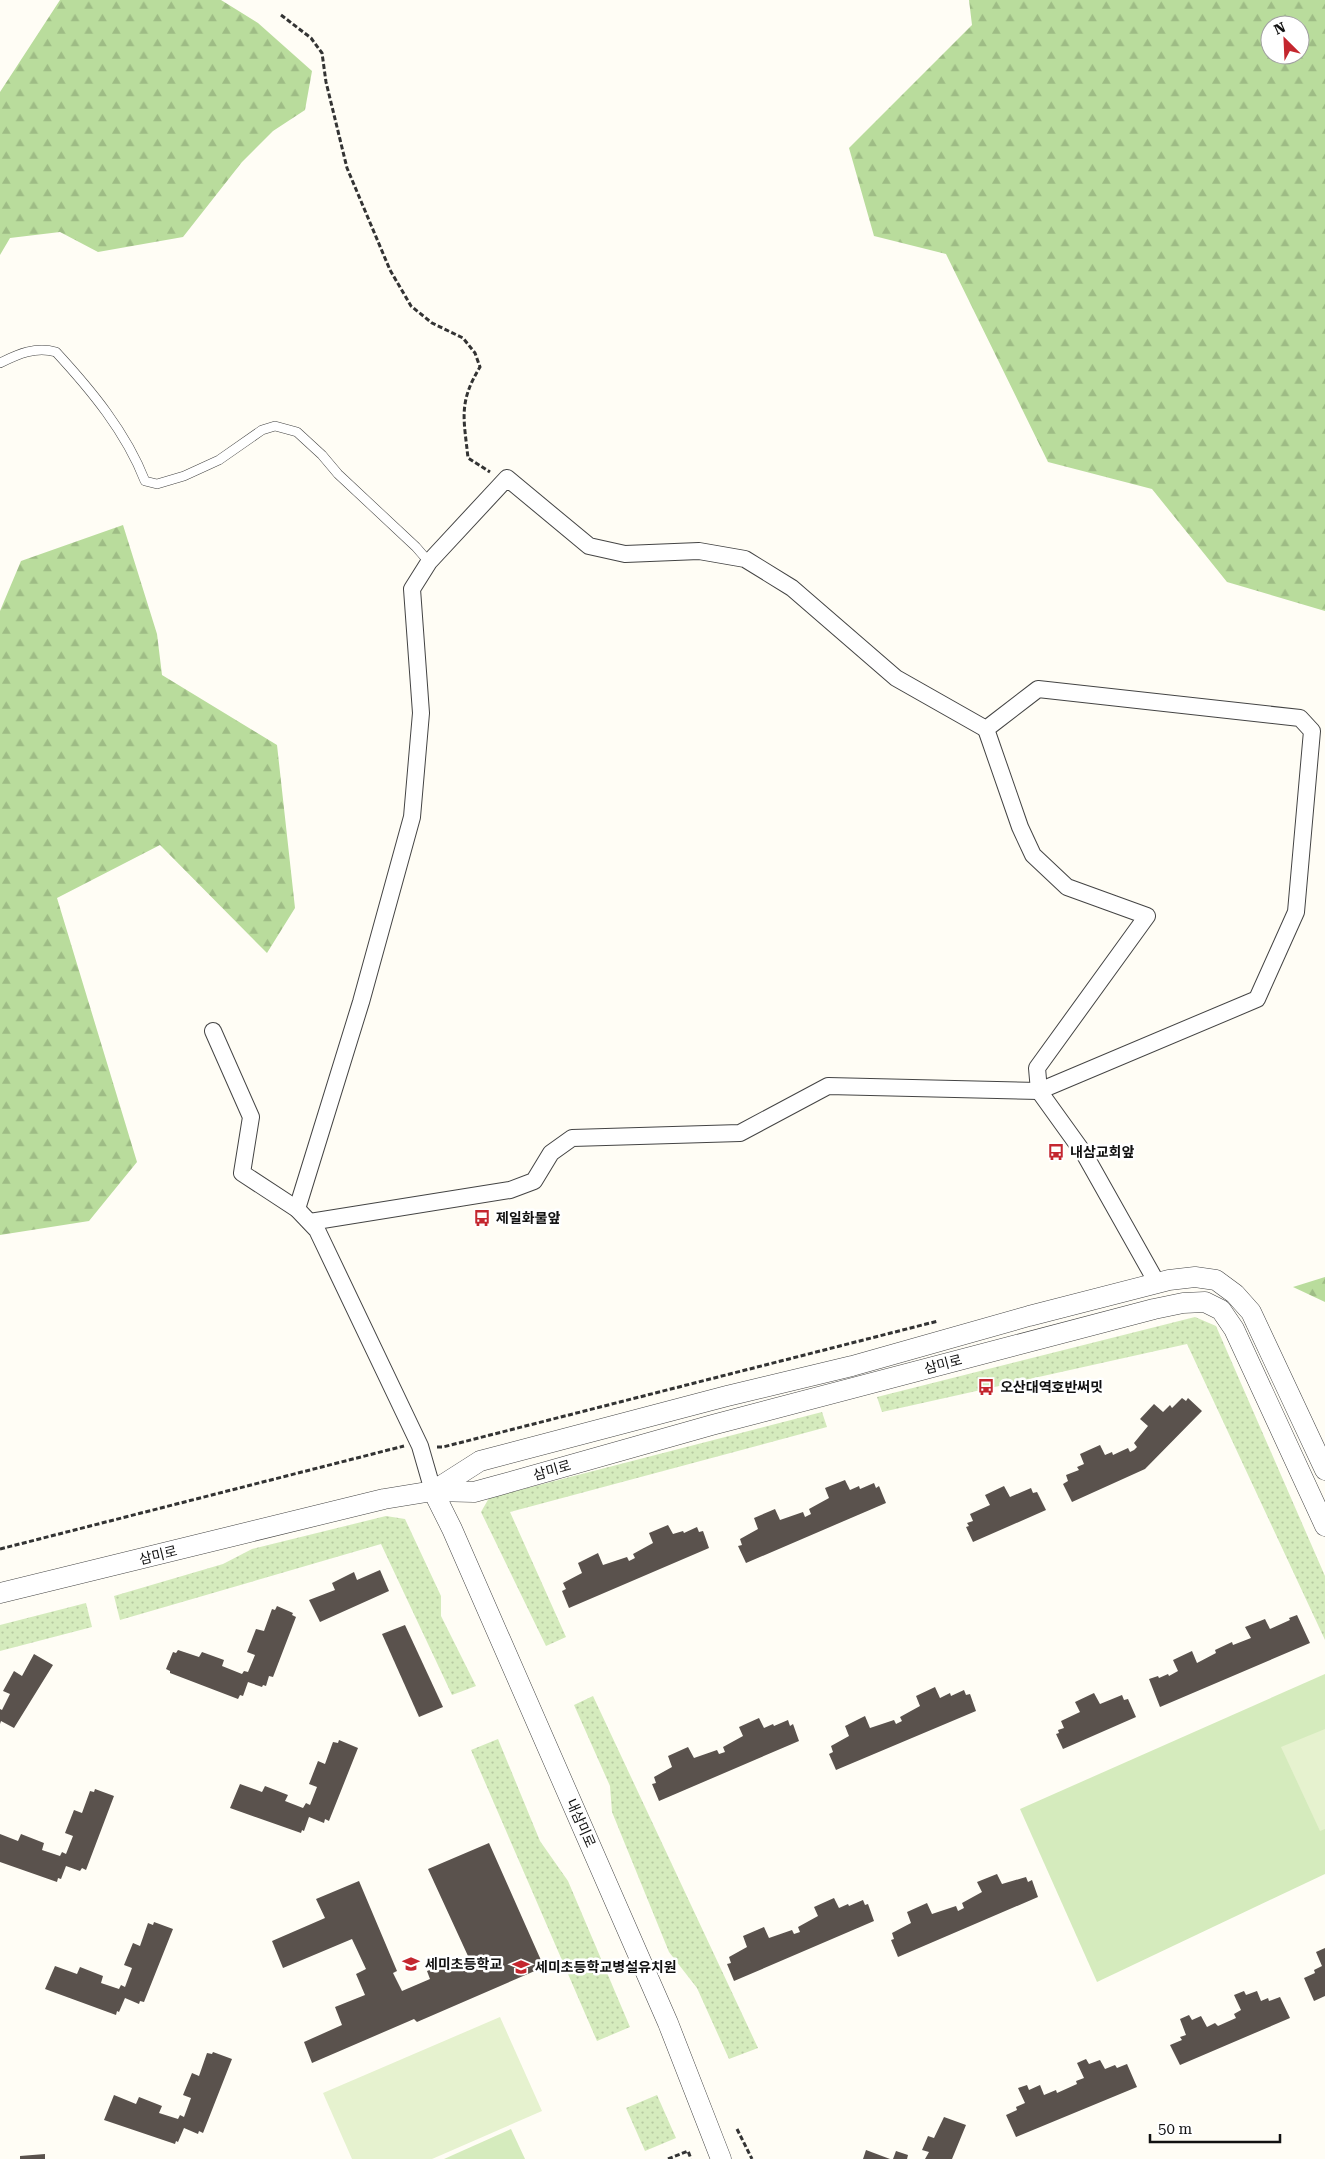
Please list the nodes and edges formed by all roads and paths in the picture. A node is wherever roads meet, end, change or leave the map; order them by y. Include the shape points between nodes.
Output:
1 (282, 15) dead end
2 (0, 363) edge
3 (507, 478) junction
4 (429, 562) junction
5 (986, 729) junction
6 (213, 1031) dead end
7 (1040, 1091) junction
8 (297, 1209) junction
9 (310, 1222) junction
10 (1157, 1283) junction
11 (1325, 1470) edge
12 (433, 1491) junction
13 (1325, 1526) edge
14 (0, 1593) edge
15 (738, 2129) dead end
16 (668, 2159) edge
17 (691, 2159) edge
18 (721, 2159) edge
19 (752, 2159) edge

1 - 3 path via 311,38 322,53 347,168 390,270 411,306 432,323 462,338 475,353 480,367 470,384 463,411 468,458
2 - 4 lane via 28,351 46,349 56,352 106,411 145,481 158,484 184,476 219,460 262,430 275,426 297,432
3 - 4 street
3 - 5 street via 589,546 626,554 699,551 745,559 792,588 896,678
4 - 8 street via 412,588 421,714 412,817 361,1002
5 - 7 street via 1032,855 1067,887 1147,916 1037,1068
5 - 7 street via 1038,689 1300,718 1312,731 1296,912 1257,999
6 - 8 street via 251,1117 242,1173
7 - 9 street via 828,1086 740,1133 572,1138 551,1154 534,1182 510,1190
7 - 10 street via 1085,1155
8 - 9 street
9 - 12 street via 317,1230 420,1446
10 - 11 street, 삼미로 via 1195,1277 1216,1280 1235,1294 1251,1312
10 - 12 street, 삼미로 via 852,1366 480,1460
12 - 13 street, 삼미로 via 474,1492 1014,1345 1154,1309 1205,1302 1221,1310 1234,1329
12 - 14 street, 삼미로 via 384,1499
12 - 18 street, 내삼미로 via 668,2023
15 - 19 path
16 - 17 path via 688,2151

